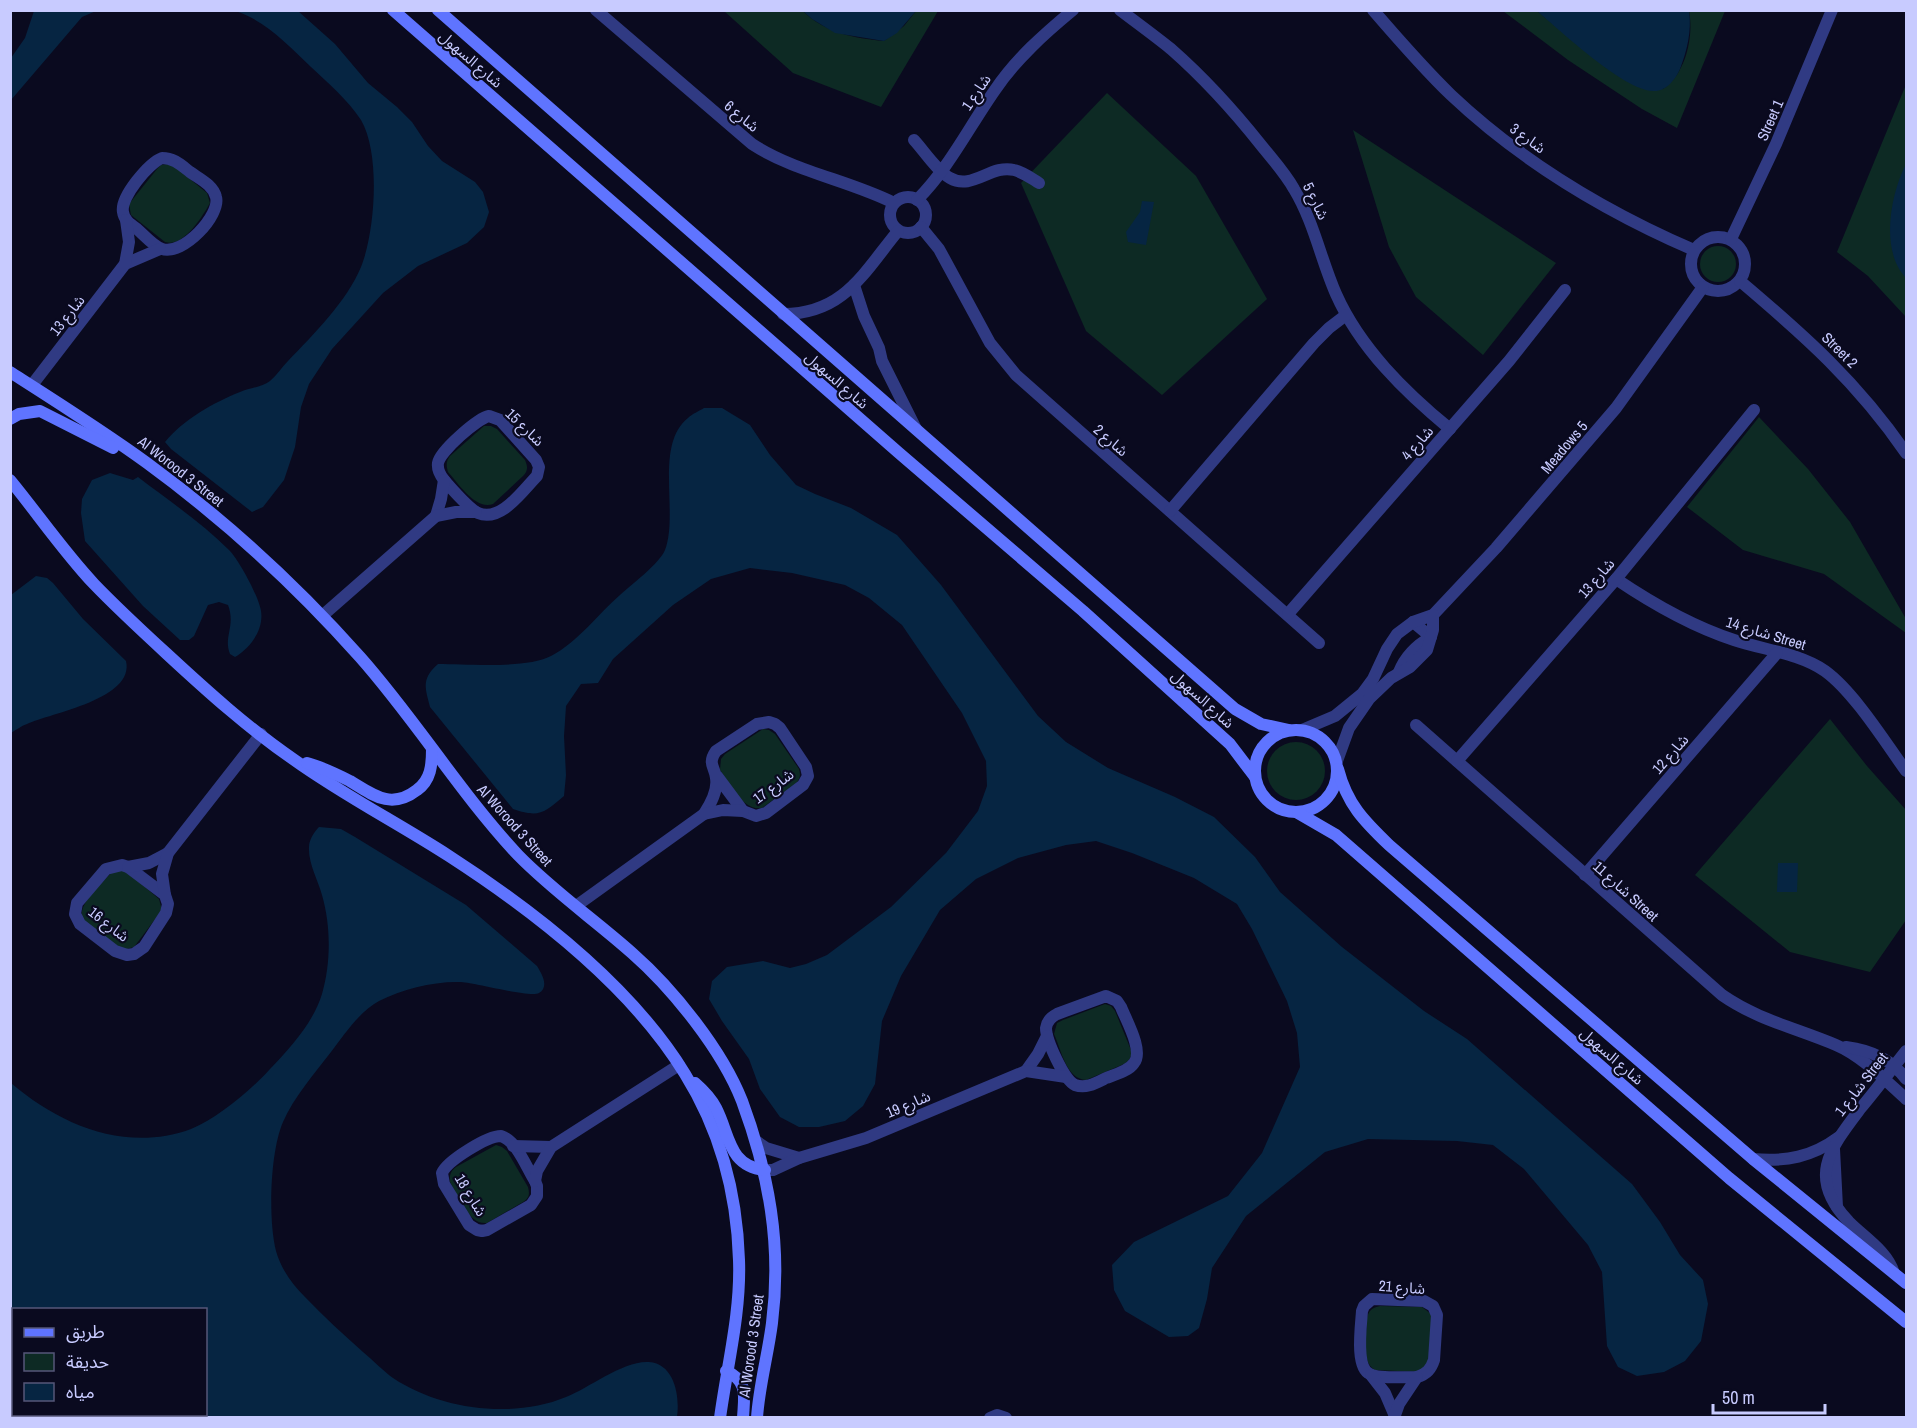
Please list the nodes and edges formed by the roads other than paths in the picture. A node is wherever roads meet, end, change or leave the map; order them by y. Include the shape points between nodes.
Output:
1 (393, 10) edge
2 (438, 10) edge
3 (596, 10) edge
4 (1073, 10) edge
5 (1120, 10) edge
6 (1373, 10) edge
7 (1832, 10) edge
8 (914, 140) dead end
9 (943, 172) junction
10 (1039, 183) dead end
11 (917, 200) junction
12 (894, 203) junction
13 (126, 220) junction
14 (921, 227) junction
15 (898, 231) junction
16 (1731, 239) junction
17 (160, 249) junction
18 (1694, 249) junction
19 (125, 264) junction
20 (1740, 281) junction
21 (1703, 287) junction
22 (850, 288) junction
23 (1565, 290) dead end
24 (783, 314) junction
25 (1346, 315) junction
26 (10, 372) edge
27 (32, 386) junction
28 (1754, 410) dead end
29 (10, 419) edge
30 (1450, 429) junction
31 (917, 430) junction
32 (1906, 453) edge
33 (147, 463) junction
34 (10, 480) edge
35 (444, 480) junction
36 (1170, 510) junction
37 (476, 512) junction
38 (436, 516) junction
39 (1616, 579) junction
40 (1288, 614) junction
41 (1434, 615) junction
42 (322, 616) junction
43 (1413, 622) junction
44 (1431, 637) junction
45 (1319, 643) dead end
46 (1778, 653) junction
47 (1383, 658) junction
48 (1400, 672) junction
49 (1416, 725) dead end
50 (1295, 730) junction
51 (261, 734) junction
52 (432, 749) junction
53 (291, 758) junction
54 (1457, 761) junction
55 (1338, 765) junction
56 (1906, 771) edge
57 (717, 776) junction
58 (1255, 777) junction
59 (742, 811) junction
60 (1298, 813) junction
61 (704, 814) junction
62 (168, 853) junction
63 (128, 867) junction
64 (1585, 875) junction
65 (165, 895) junction
66 (576, 906) junction
67 (1047, 1036) junction
68 (1838, 1046) junction
69 (1906, 1051) edge
70 (679, 1065) junction
71 (1894, 1066) junction
72 (1026, 1071) junction
73 (687, 1077) junction
74 (1066, 1077) junction
75 (1906, 1079) edge
76 (1884, 1080) junction
77 (1906, 1099) edge
78 (1839, 1136) junction
79 (756, 1141) junction
80 (513, 1146) junction
81 (551, 1147) junction
82 (799, 1158) junction
83 (1753, 1159) junction
84 (765, 1170) junction
85 (535, 1181) junction
86 (1894, 1274) junction
87 (1906, 1283) edge
88 (1876, 1297) junction
89 (1906, 1315) edge
90 (1906, 1322) edge
91 (726, 1371) junction
92 (1371, 1375) junction
93 (1417, 1377) junction
94 (1394, 1416) edge
95 (720, 1418) edge
96 (743, 1418) edge
97 (757, 1418) edge
98 (990, 1418) edge
99 (1006, 1418) edge

1 - 58 main road, شارع السهول via 1083,611 1230,744
2 - 24 main road, شارع السهول
3 - 12 street, شارع 6 via 752,144 776,158
4 - 9 street, شارع 1 via 1013,66
5 - 25 street, شارع 5 via 1198,75 1284,173 1303,206
6 - 18 street, شارع 3 via 1451,95 1516,148 1586,195
7 - 16 street, Street 1
8 - 9 street
9 - 10 street via 959,182 995,170 1014,170
9 - 11 street, شارع 1
11 - 12 street via 905,198
11 - 14 street via 925,209
12 - 15 street via 891,221
13 - 17 street
13 - 17 street, شارع 13 via 124,200 156,160 173,160 209,185 216,197 215,211 184,246
13 - 19 street, شارع 13 via 129,242
14 - 15 street via 911,233
14 - 36 street, شارع 2 via 939,249 1002,360
15 - 22 street
16 - 18 street via 1710,237
16 - 20 street via 1745,258
17 - 19 street, شارع 13
18 - 21 street via 1690,266
19 - 27 street, شارع 13
20 - 21 street via 1722,291
20 - 32 street, Street 2 via 1833,363
21 - 41 street, Meadows 5 via 1616,408
22 - 24 street via 814,311
22 - 31 street
23 - 30 street, شارع 4
24 - 31 main road, شارع السهول
25 - 30 street, شارع 5 via 1391,375
25 - 36 street via 1321,335
26 - 27 main road, Al Worood 3 Street
27 - 33 main road, Al Worood 3 Street
28 - 39 street, شارع 13
29 - 33 main road via 40,411
30 - 40 street, شارع 4
31 - 50 main road, شارع السهول via 1235,709 1261,724
33 - 42 main road, Al Worood 3 Street via 245,542
34 - 51 main road, Al Worood 3 Street via 63,548 121,611
35 - 37 street
35 - 37 street, شارع 15 via 438,465 441,456 478,420 489,416 500,420 536,459 537,476 501,511
35 - 38 street, شارع 15
36 - 40 street, شارع 2
37 - 38 street, شارع 15
38 - 42 street
39 - 46 street, شارع 14 Street via 1688,621
39 - 54 street, شارع 13
40 - 45 street, شارع 2
41 - 43 street, Meadows 5
41 - 44 street
42 - 52 main road, Al Worood 3 Street via 398,702
43 - 44 street
43 - 47 street, Meadows 5 via 1397,634
44 - 48 street via 1407,658
46 - 56 street, شارع 14 Street via 1811,663 1839,683
46 - 64 street, شارع 12
47 - 48 street
47 - 50 street, Meadows 5 via 1373,679 1349,706 1335,716
48 - 55 street via 1359,713 1342,744
49 - 54 street, شارع 11 Street
50 - 55 main road via 1314,733 1324,740
50 - 58 main road via 1277,734 1263,747 1255,764
51 - 53 main road, Al Worood 3 Street
51 - 62 street, شارع 16
52 - 53 main road via 429,777 409,796 395,800 381,799 332,772
52 - 66 main road, Al Worood 3 Street via 497,831
53 - 70 main road, Al Worood 3 Street via 448,855 534,917 613,986
54 - 64 street, شارع 11 Street
55 - 60 main road via 1337,782 1331,794 1317,807
55 - 83 main road, شارع السهول via 1355,809 1389,845
57 - 59 street, شارع 17
57 - 59 street, شارع 17 via 711,766 716,751 757,724 769,722 780,728 806,767 806,781 761,815 751,816
57 - 61 street, شارع 17
58 - 60 main road via 1262,794 1274,806
59 - 61 street, شارع 17
60 - 88 main road, شارع السهول via 1336,835 1720,1170
61 - 66 street, شارع 17
62 - 63 street, شارع 16 via 149,863
62 - 65 street, شارع 16 via 162,874
63 - 65 street
63 - 65 street, شارع 16 via 106,869 75,908 80,924 115,951 134,954 144,947 166,913
64 - 68 street, شارع 11 Street via 1734,1004 1762,1019
66 - 79 main road, Al Worood 3 Street via 635,956 694,1021 740,1096
67 - 72 street
67 - 74 street
67 - 74 street via 1047,1023 1057,1014 1106,996 1121,1006 1137,1048 1134,1065 1089,1086 1076,1085
68 - 71 street, شارع 11 Street via 1874,1054
68 - 76 street, شارع 11 Street
69 - 71 street, شارع 1 Street
70 - 73 main road, Al Worood 3 Street
70 - 81 street, شارع 18
71 - 75 street
71 - 76 street, شارع 1 Street
72 - 74 street
72 - 82 street, شارع 19 via 866,1138
73 - 84 main road via 711,1099 736,1155 744,1163
73 - 91 main road, Al Worood 3 Street via 722,1154 737,1228 738,1296
76 - 77 street, شارع 11 Street
76 - 78 street, شارع 1 Street
78 - 83 street via 1812,1153 1792,1159
78 - 86 street via 1828,1162 1829,1195 1887,1259
79 - 82 street
79 - 84 main road, Al Worood 3 Street
80 - 81 street, شارع 18
80 - 85 street
80 - 85 street, شارع 18 via 505,1138 491,1138 444,1168 444,1184 468,1225 487,1230 531,1205 537,1197
81 - 85 street, شارع 18
82 - 84 street, شارع 19
83 - 86 main road, شارع السهول
84 - 97 main road, Al Worood 3 Street via 775,1287
86 - 87 main road, شارع السهول
88 - 89 main road
88 - 90 main road, شارع السهول
91 - 95 main road, Al Worood 3 Street
91 - 96 main road via 741,1381 744,1389
92 - 93 street
92 - 93 street, شارع 21 via 1361,1361 1362,1311 1367,1302 1377,1299 1424,1302 1436,1310 1434,1360 1429,1371
92 - 94 street, شارع 21 via 1385,1393
93 - 94 street, شارع 21
98 - 99 street

